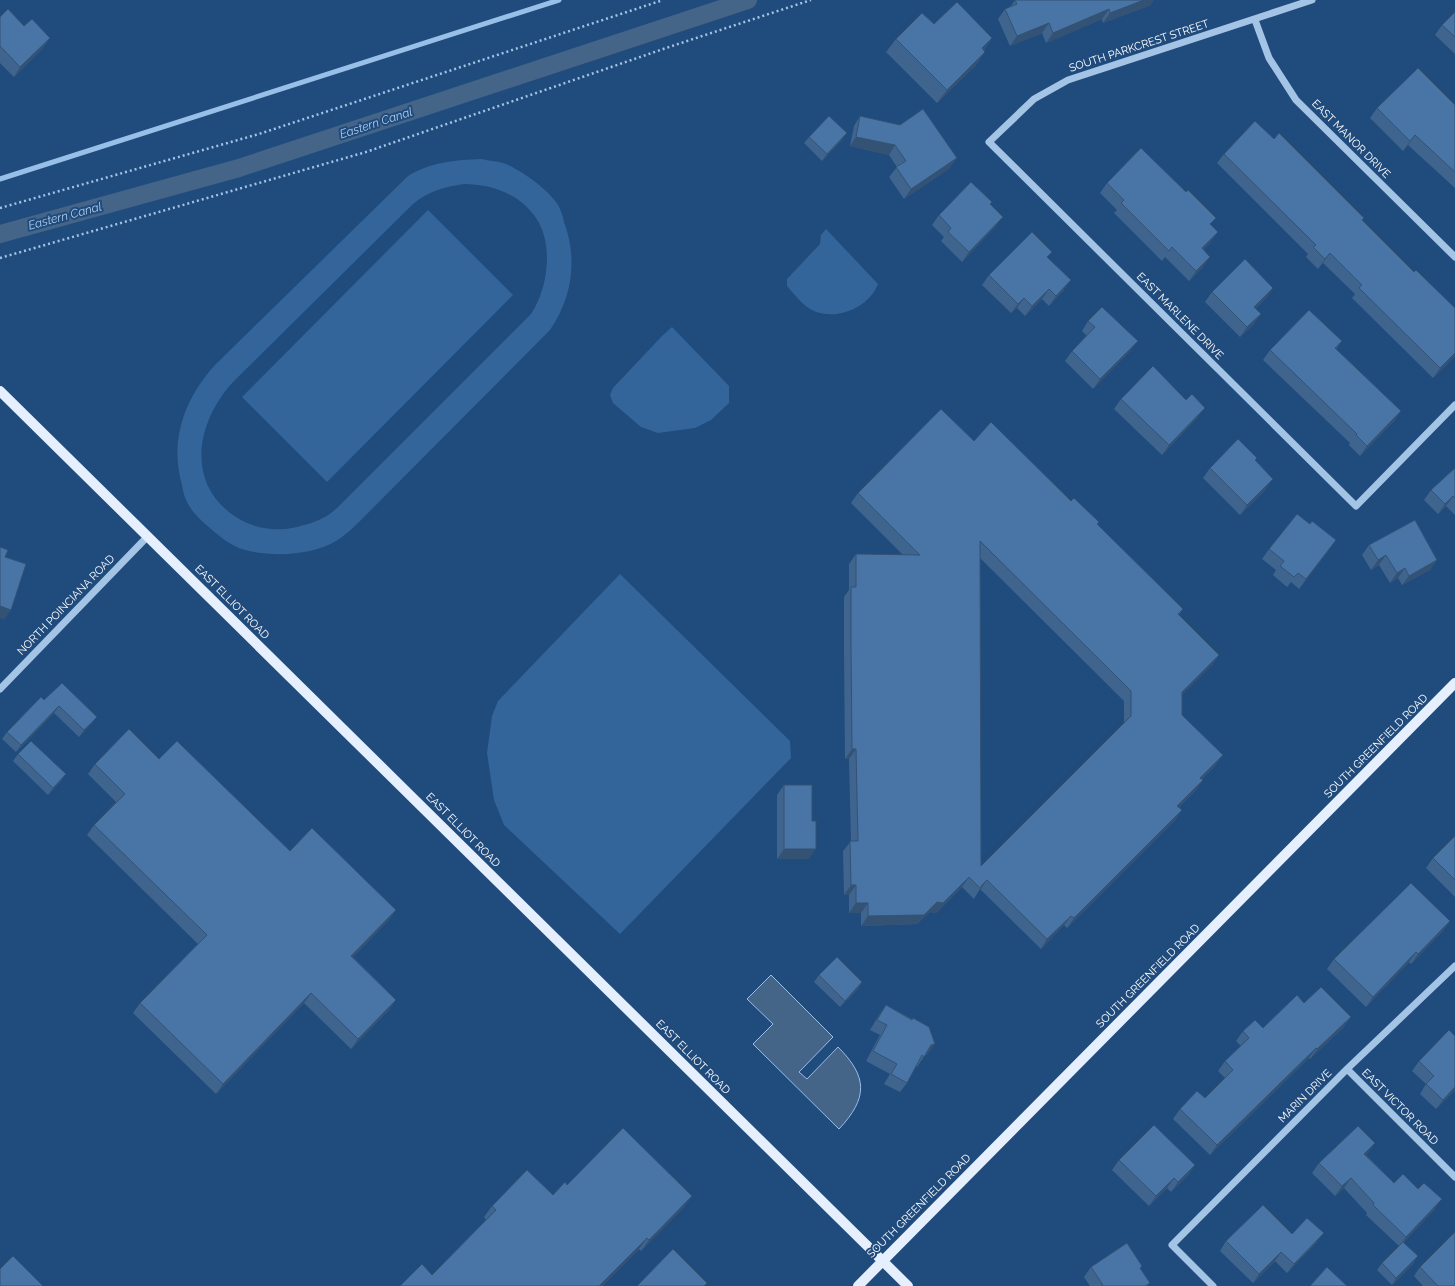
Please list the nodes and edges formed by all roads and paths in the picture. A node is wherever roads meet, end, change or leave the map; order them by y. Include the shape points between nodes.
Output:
1 (663, 0) edge
2 (811, 0) edge
3 (1312, 0) edge
4 (1255, 20) junction
5 (988, 142) joint
6 (0, 208) edge
7 (1455, 257) edge
8 (0, 258) edge
9 (0, 391) edge
10 (1455, 405) edge
11 (148, 536) junction
12 (1455, 684) edge
13 (0, 689) edge
14 (1455, 966) edge
15 (1347, 1069) junction
16 (1455, 1177) edge
17 (882, 1261) junction
18 (858, 1286) edge
19 (908, 1286) edge
20 (1213, 1286) edge

1 - 6 path via 259,134
2 - 8 path via 366,152
3 - 4 street, SOUTH PARKCREST STREET
4 - 5 street, SOUTH PARKCREST STREET via 1068,80 1034,99
4 - 7 street, EAST MANOR DRIVE via 1269,58 1296,100
5 - 10 street, EAST MARLENE DRIVE via 1356,506
9 - 11 main road, EAST ELLIOT ROAD
11 - 13 street, NORTH POINCIANA ROAD
11 - 17 main road, EAST ELLIOT ROAD
12 - 17 main road, SOUTH GREENFIELD ROAD
14 - 15 street, MARIN DRIVE
15 - 16 street, EAST VICTOR ROAD
15 - 20 street, MARIN DRIVE via 1172,1245
17 - 18 main road, SOUTH GREENFIELD ROAD
17 - 19 main road, EAST ELLIOT ROAD

